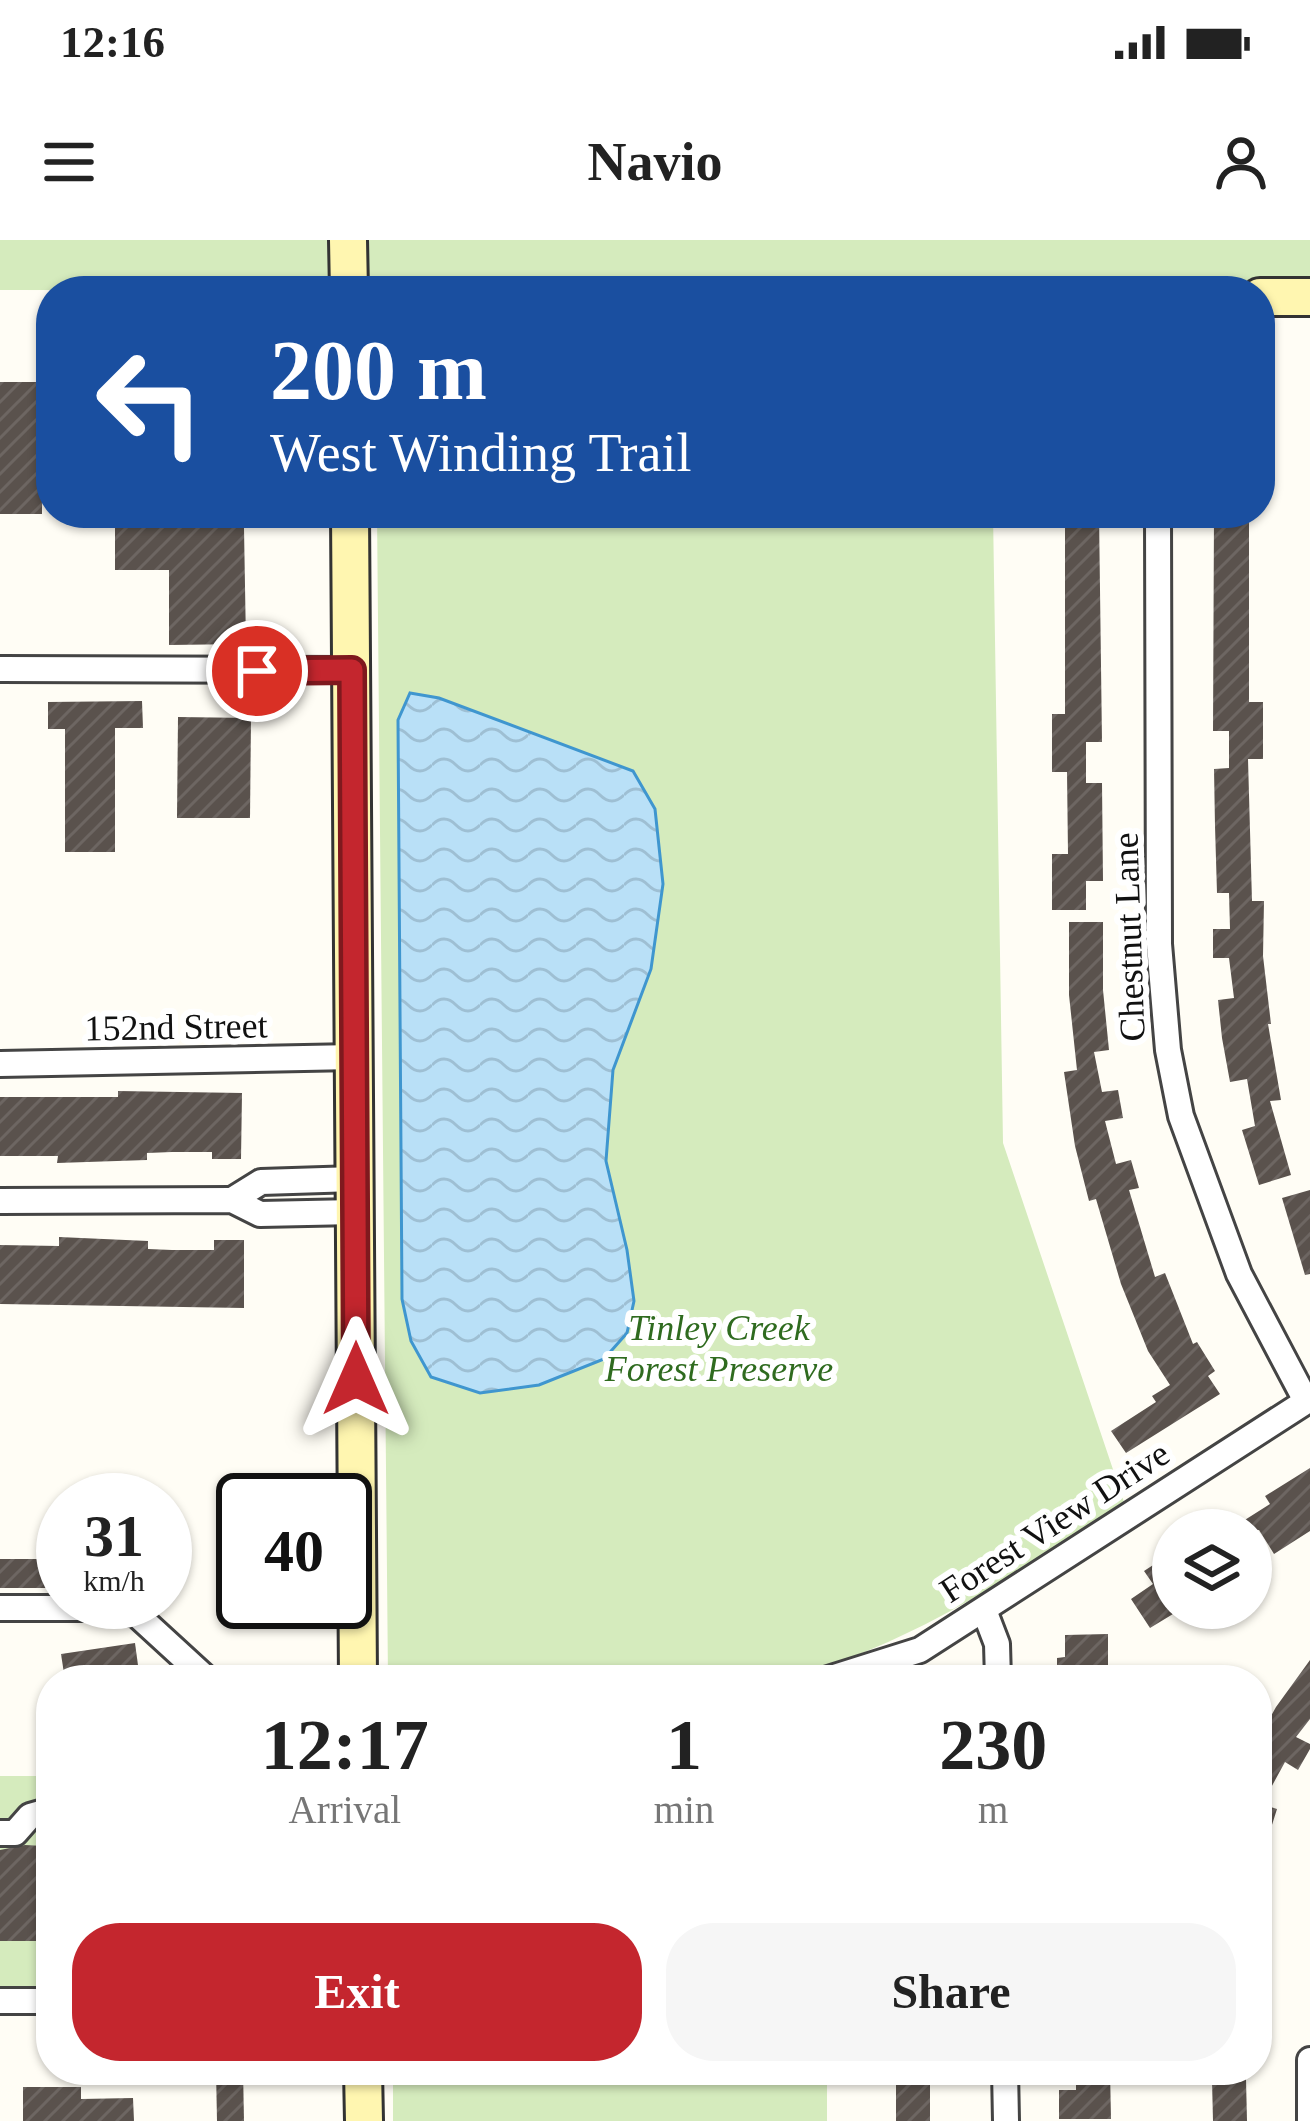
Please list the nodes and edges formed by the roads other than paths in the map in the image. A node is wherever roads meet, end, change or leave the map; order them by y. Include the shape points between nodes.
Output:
1 (348, 240) edge
2 (349, 276) edge
3 (1275, 297) edge
4 (1310, 297) edge
5 (350, 528) edge
6 (1158, 528) edge
7 (0, 669) edge
8 (352, 670) junction
9 (354, 1057) junction
10 (0, 1064) edge
11 (355, 1195) junction
12 (0, 1201) edge
13 (1308, 1400) edge
14 (0, 1608) edge
15 (984, 1610) junction
16 (192, 1665) edge
17 (358, 1665) edge
18 (872, 1665) edge
19 (998, 1665) edge
20 (36, 1814) edge
21 (0, 1833) edge
22 (0, 2001) edge
23 (36, 2001) edge
24 (1310, 2060) edge
25 (363, 2085) edge
26 (1005, 2085) edge
27 (364, 2121) edge
28 (1006, 2121) edge
29 (1310, 2121) edge

1 - 2 street
3 - 4 street
5 - 8 street
6 - 13 street, Chestnut Lane via 1159,944 1168,1050 1181,1116 1239,1274
7 - 8 street
8 - 9 street
9 - 10 street, 152nd Street
9 - 11 street
11 - 12 street via 261,1182 232,1200
11 - 17 street
13 - 15 street, Forest View Drive
14 - 16 street via 136,1614
15 - 18 street, Forest View Drive via 920,1650
15 - 19 street
20 - 21 street via 15,1833
22 - 23 street
24 - 29 street
25 - 27 street
26 - 28 street

